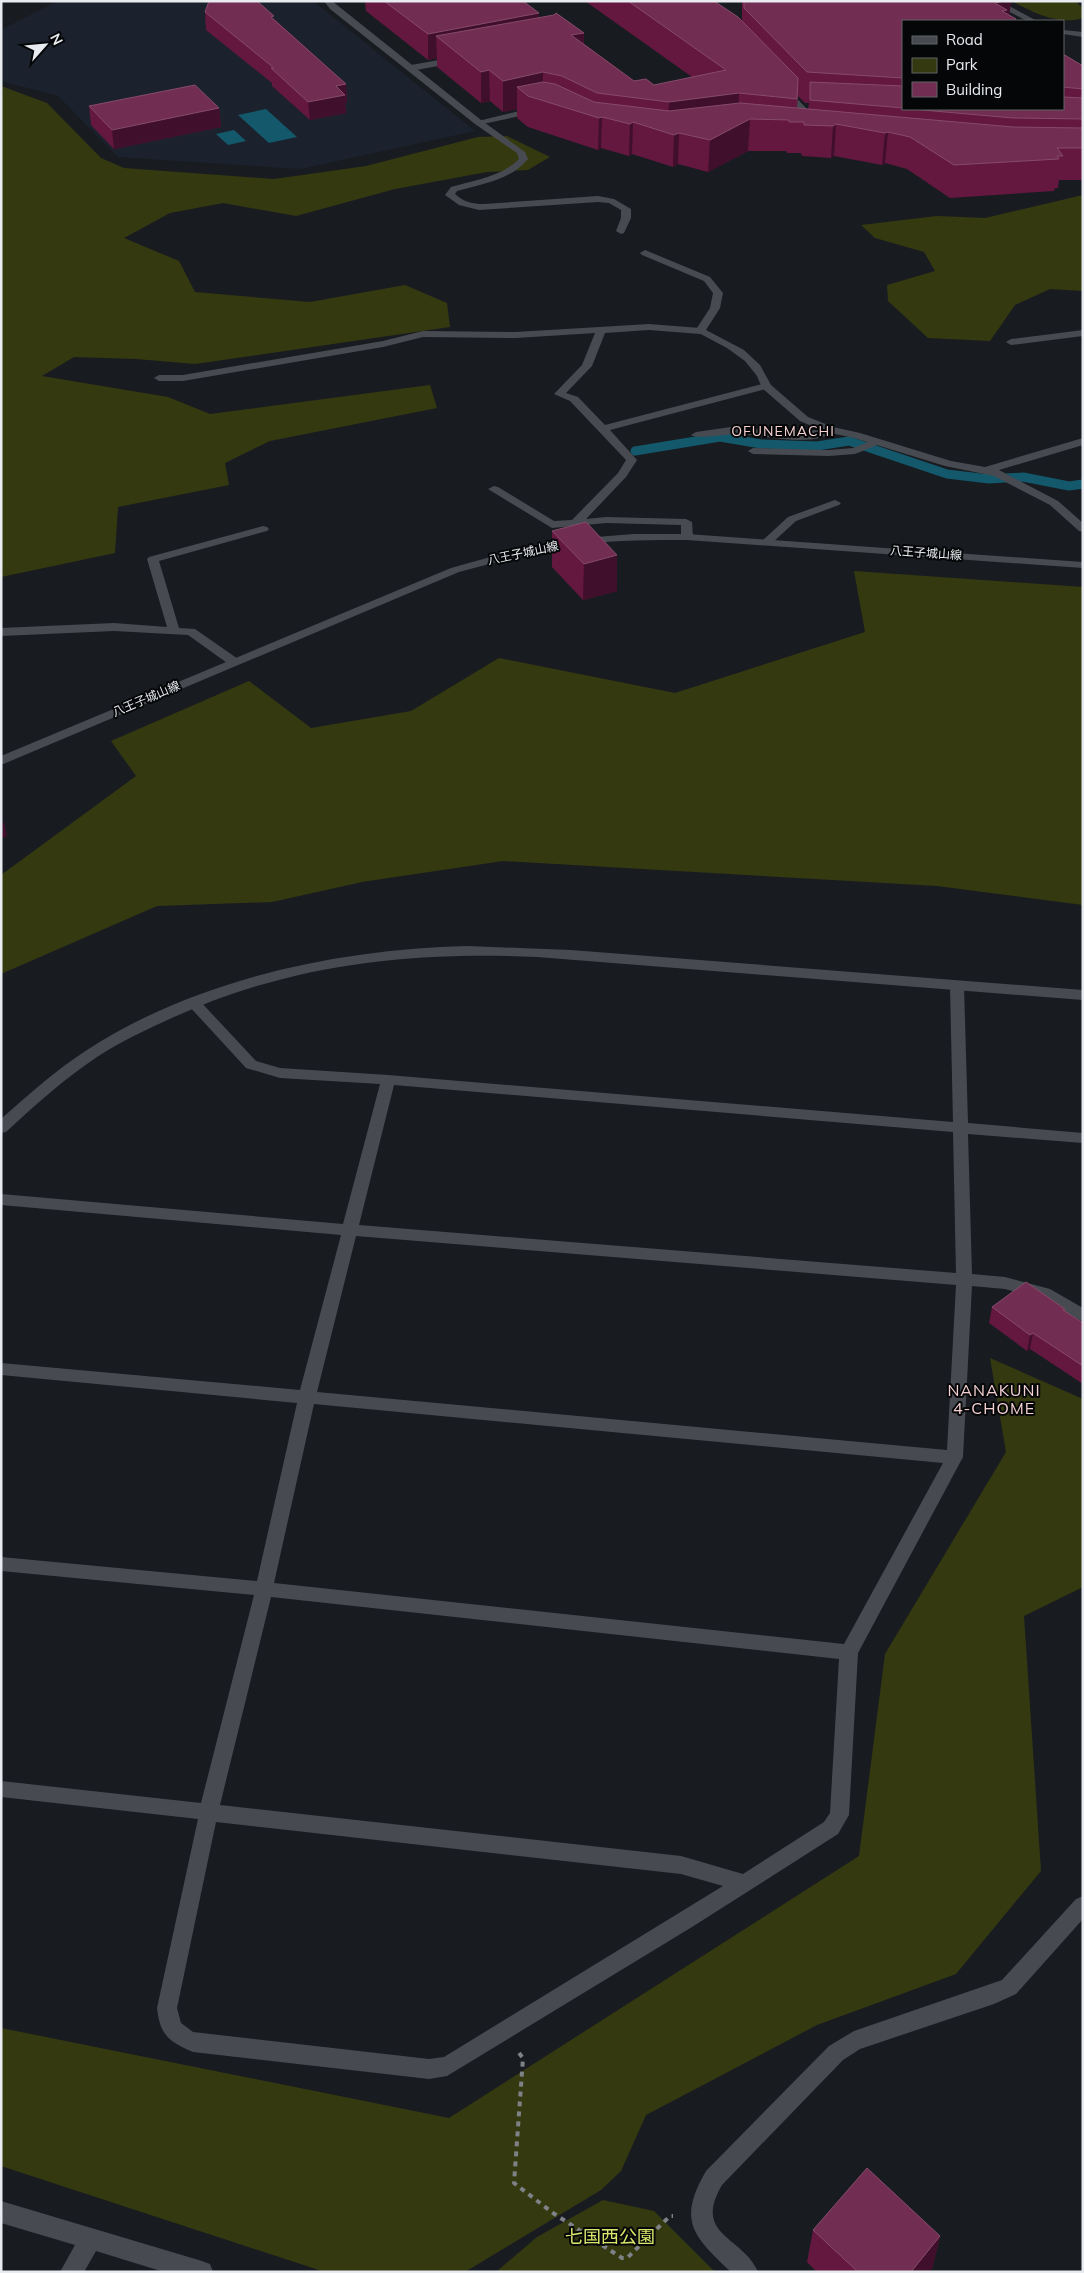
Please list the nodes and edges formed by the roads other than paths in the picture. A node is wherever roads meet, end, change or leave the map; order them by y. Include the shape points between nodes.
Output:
1 (328, 1) edge
2 (993, 1) edge
3 (1031, 20) edge
4 (1064, 32) edge
5 (1083, 34) edge
6 (467, 58) edge
7 (411, 68) junction
8 (775, 80) edge
9 (543, 108) edge
10 (478, 122) junction
11 (811, 136) edge
12 (621, 231) dead end
13 (645, 253) dead end
14 (700, 331) junction
15 (601, 332) junction
16 (1083, 333) edge
17 (1011, 342) dead end
18 (160, 378) dead end
19 (766, 386) junction
20 (602, 428) junction
21 (830, 430) junction
22 (696, 435) dead end
23 (876, 442) junction
24 (1083, 442) edge
25 (753, 451) dead end
26 (985, 471) junction
27 (494, 489) dead end
28 (836, 503) dead end
29 (574, 523) junction
30 (263, 529) dead end
31 (1083, 529) edge
32 (687, 536) junction
33 (768, 541) junction
34 (1083, 565) edge
35 (174, 630) junction
36 (1, 632) edge
37 (234, 662) junction
38 (1, 760) edge
39 (957, 986) junction
40 (1083, 995) edge
41 (194, 1003) junction
42 (388, 1080) junction
43 (962, 1126) junction
44 (1, 1128) edge
45 (1083, 1138) edge
46 (1, 1199) edge
47 (350, 1230) junction
48 (964, 1281) junction
49 (1083, 1316) edge
50 (1, 1369) edge
51 (307, 1398) junction
52 (955, 1457) junction
53 (1, 1564) edge
54 (264, 1589) junction
55 (849, 1652) junction
56 (1, 1789) edge
57 (209, 1811) junction
58 (744, 1883) junction
59 (1083, 1905) edge
60 (1, 2212) edge
61 (90, 2240) junction
62 (71, 2272) edge
63 (202, 2272) edge
64 (747, 2272) edge

1 - 7 street
2 - 3 street
4 - 5 street
6 - 7 street
7 - 10 street
8 - 11 street via 807,108 796,134
9 - 10 street
10 - 12 street via 515,146 524,159 505,173 454,189 450,195 457,202 470,207 484,207 598,199 611,201 626,209
13 - 14 street via 708,279 718,293 715,308
14 - 15 street via 649,327
14 - 19 street via 724,341 756,365 765,378
15 - 18 street via 423,334 364,348 183,378
15 - 20 street via 587,366 559,394 574,398
16 - 17 street
19 - 20 street
19 - 21 street via 804,418
20 - 29 street via 632,460 622,475
21 - 22 street via 814,436 777,436 731,430
21 - 23 street
23 - 25 street via 855,451
23 - 26 street
24 - 26 street
26 - 31 street via 997,473 1054,503
27 - 29 street via 552,525
28 - 33 street via 792,518
29 - 32 street via 606,520 686,522
30 - 35 street via 153,559
32 - 33 street, 八王子城山線
32 - 37 street, 八王子城山線 via 583,542 495,558 417,584
33 - 34 street, 八王子城山線
35 - 36 street via 114,627
35 - 37 street via 191,632
37 - 38 street, 八王子城山線
39 - 40 street
39 - 41 street via 528,952 431,951 333,962 241,986
39 - 43 street
41 - 42 street via 251,1065 280,1073
41 - 44 street via 106,1045 34,1098
42 - 43 street
42 - 47 street
43 - 45 street
43 - 48 street
46 - 47 street
47 - 48 street
47 - 51 street
48 - 49 street via 1005,1283 1050,1295
48 - 52 street
50 - 51 street
51 - 52 street
51 - 54 street
52 - 55 street
53 - 54 street
54 - 55 street
54 - 57 street
55 - 58 street via 839,1815 832,1828
56 - 57 street
57 - 58 street via 681,1864
57 - 58 street via 167,2008 169,2023 178,2036 193,2042 429,2069 447,2066
59 - 64 street via 1009,1986 994,1994 854,2041 836,2053 714,2178 704,2195 701,2216 704,2228
60 - 61 street
61 - 62 street
61 - 63 street

